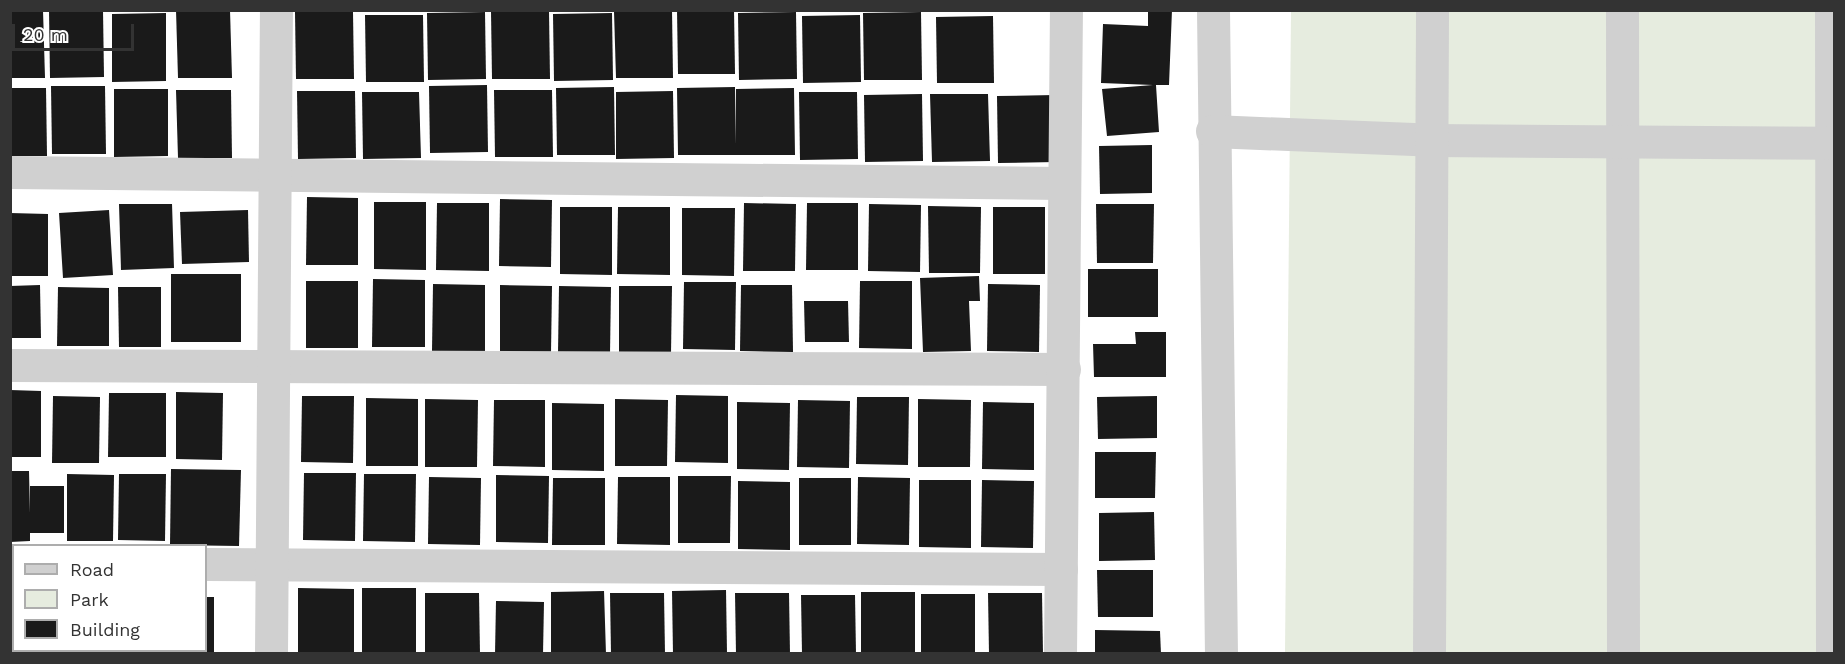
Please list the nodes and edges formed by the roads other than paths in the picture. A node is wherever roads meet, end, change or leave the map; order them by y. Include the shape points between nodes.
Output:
1 (276, 10) edge
2 (1066, 10) edge
3 (1213, 10) edge
4 (1432, 10) edge
5 (1622, 10) edge
6 (1831, 10) edge
7 (1212, 131) junction
8 (1432, 140) junction
9 (1623, 142) junction
10 (1833, 143) edge
11 (10, 172) edge
12 (274, 176) junction
13 (1063, 183) junction
14 (274, 364) junction
15 (10, 365) edge
16 (1064, 369) junction
17 (207, 564) edge
18 (270, 565) junction
19 (1060, 568) junction
20 (271, 654) edge
21 (1060, 654) edge
22 (1221, 654) edge
23 (1429, 654) edge
24 (1623, 654) edge
25 (1832, 654) edge

1 - 12 street
2 - 13 street
3 - 7 street
4 - 8 street
5 - 9 street
6 - 10 street
7 - 8 street
7 - 22 street
8 - 9 street
8 - 23 street
9 - 10 street
9 - 24 street
10 - 25 street
11 - 12 street
12 - 13 street
12 - 14 street
13 - 16 street
14 - 15 street
14 - 16 street
14 - 18 street
16 - 19 street
17 - 18 street
18 - 19 street
18 - 20 street
19 - 21 street

